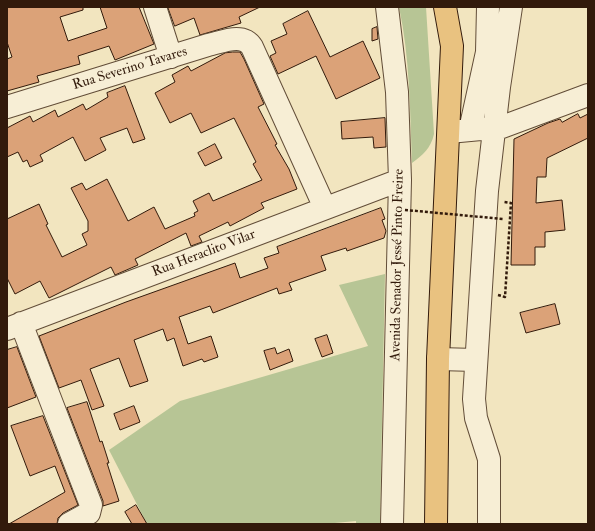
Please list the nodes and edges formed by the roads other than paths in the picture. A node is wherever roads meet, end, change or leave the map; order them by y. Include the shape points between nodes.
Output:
1 (155, 7) edge
2 (387, 7) edge
3 (445, 7) edge
4 (462, 7) edge
5 (488, 7) edge
6 (511, 7) edge
7 (452, 46) junction
8 (171, 57) junction
9 (588, 95) edge
10 (7, 107) edge
11 (494, 128) junction
12 (460, 131) junction
13 (400, 180) junction
14 (325, 208) junction
15 (14, 326) edge
16 (438, 359) junction
17 (476, 360) junction
18 (69, 524) edge
19 (392, 524) edge
20 (436, 524) edge
21 (489, 524) edge

1 - 8 street
2 - 13 street, Avenida Senador Jessé Pinto Freire via 397,92
3 - 7 highway
4 - 7 highway
5 - 12 street via 487,52
6 - 11 street
7 - 12 highway
8 - 10 street, Rua Severino Tavares
8 - 14 street, Rua Severino Tavares via 233,39 244,39 252,47
9 - 11 street
11 - 12 street
11 - 17 street via 486,200
12 - 16 highway via 442,234
13 - 14 street, Rua Heraclito Vilar
13 - 19 street, Avenida Senador Jessé Pinto Freire
14 - 15 street, Rua Heraclito Vilar
15 - 18 street via 91,505 88,513
16 - 17 street
16 - 20 highway
17 - 21 street via 475,411 489,459

